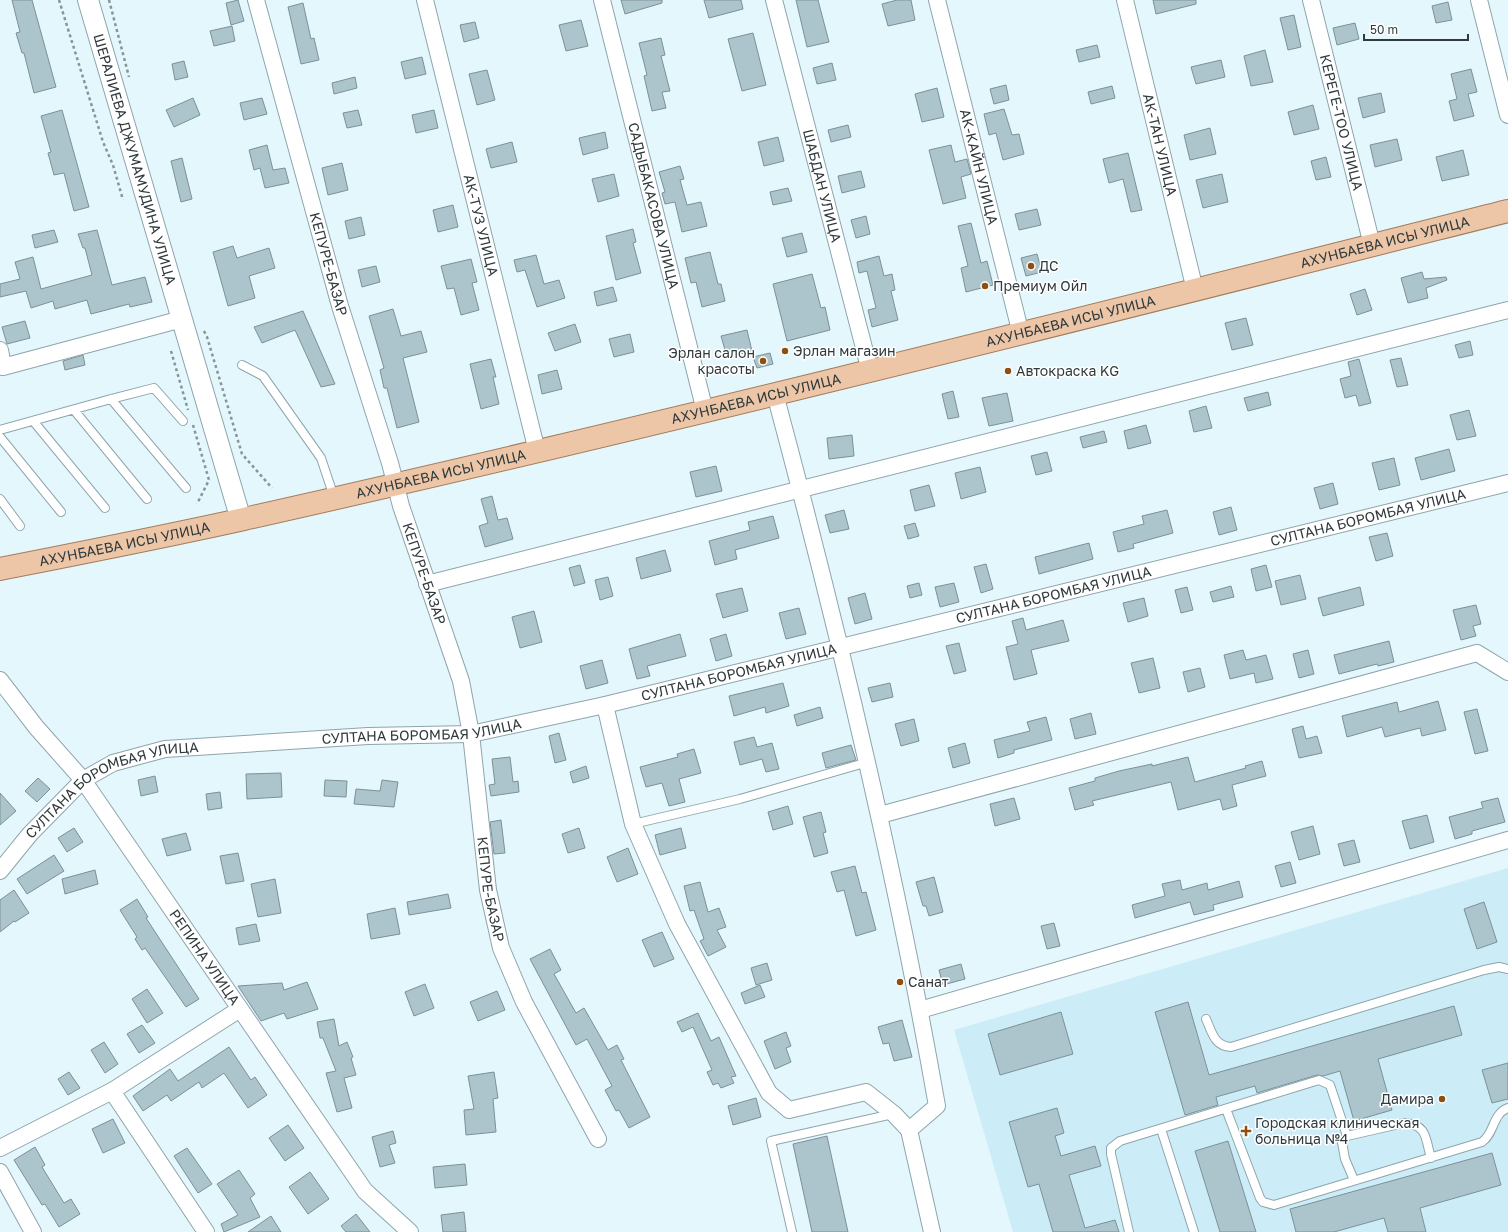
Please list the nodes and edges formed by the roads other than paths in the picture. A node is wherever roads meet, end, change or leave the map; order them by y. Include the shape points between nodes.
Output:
1 (88, 0) edge
2 (256, 0) edge
3 (425, 0) edge
4 (602, 0) edge
5 (774, 0) edge
6 (937, 0) edge
7 (1125, 0) edge
8 (1310, 0) edge
9 (1479, 0) edge
10 (1508, 115) edge
11 (1508, 211) edge
12 (1372, 246) junction
13 (1195, 290) junction
14 (1508, 310) edge
15 (182, 318) junction
16 (1021, 334) junction
17 (0, 350) edge
18 (242, 365) dead end
19 (870, 371) junction
20 (775, 394) junction
21 (111, 399) junction
22 (74, 410) junction
23 (705, 411) junction
24 (184, 421) dead end
25 (34, 422) junction
26 (0, 430) edge
27 (0, 437) edge
28 (536, 451) junction
29 (1508, 483) edge
30 (396, 485) junction
31 (186, 488) dead end
32 (800, 489) junction
33 (335, 498) junction
34 (0, 499) edge
35 (147, 499) dead end
36 (105, 508) dead end
37 (61, 512) dead end
38 (241, 520) junction
39 (20, 526) dead end
40 (0, 569) edge
41 (427, 584) junction
42 (842, 647) junction
43 (1508, 672) edge
44 (0, 680) edge
45 (605, 705) junction
46 (471, 734) junction
47 (868, 762) junction
48 (83, 780) junction
49 (880, 816) junction
50 (634, 824) junction
51 (1508, 840) edge
52 (0, 871) edge
53 (1508, 969) edge
54 (240, 1009) junction
55 (920, 1010) junction
56 (1206, 1019) dead end
57 (112, 1091) junction
58 (1508, 1108) edge
59 (1226, 1109) junction
60 (894, 1114) junction
61 (1161, 1129) junction
62 (908, 1130) junction
63 (1347, 1136) junction
64 (598, 1139) dead end
65 (0, 1148) edge
66 (1431, 1158) junction
67 (0, 1172) edge
68 (1354, 1180) junction
69 (32, 1232) edge
70 (206, 1232) edge
71 (410, 1232) edge
72 (792, 1232) edge
73 (932, 1232) edge
74 (1129, 1232) edge
75 (1194, 1232) edge

1 - 15 street, ШЕРАЛИЕВА ДЖУМАМУДИНА УЛИЦА
2 - 30 street, КЕПУРЕ-БАЗАР via 340,306
3 - 28 street, АК-ТУЗ УЛИЦА
4 - 23 street, САДЫБАКАСОВА УЛИЦА
5 - 19 street, ШАБДАН УЛИЦА
6 - 16 street, АК-КАЙН УЛИЦА
7 - 13 street, АК-ТАН УЛИЦА
8 - 12 street, КЕРЕГЕ-ТОО УЛИЦА
9 - 10 street
11 - 12 main road, АХУНБАЕВА ИСЫ УЛИЦА
12 - 13 main road, АХУНБАЕВА ИСЫ УЛИЦА
13 - 16 main road, АХУНБАЕВА ИСЫ УЛИЦА
14 - 32 street
15 - 17 street via 3,367
15 - 38 street, ШЕРАЛИЕВА ДЖУМАМУДИНА УЛИЦА
16 - 19 main road, АХУНБАЕВА ИСЫ УЛИЦА
18 - 33 lane via 263,376 321,458
19 - 20 main road, АХУНБАЕВА ИСЫ УЛИЦА
20 - 23 main road, АХУНБАЕВА ИСЫ УЛИЦА
20 - 32 street
21 - 22 lane
21 - 24 lane via 154,388
21 - 31 lane
22 - 25 lane
22 - 35 lane
23 - 28 main road, АХУНБАЕВА ИСЫ УЛИЦА
25 - 26 lane
25 - 36 lane
27 - 37 lane
28 - 30 main road, АХУНБАЕВА ИСЫ УЛИЦА
29 - 42 street, СУЛТАНА БОРОМБАЯ УЛИЦА
30 - 33 main road, АХУНБАЕВА ИСЫ УЛИЦА
30 - 41 street, КЕПУРЕ-БАЗАР
32 - 41 street
32 - 42 street
33 - 38 main road, АХУНБАЕВА ИСЫ УЛИЦА
34 - 39 lane
38 - 40 main road, АХУНБАЕВА ИСЫ УЛИЦА
41 - 46 street, КЕПУРЕ-БАЗАР via 461,681
42 - 45 street, СУЛТАНА БОРОМБАЯ УЛИЦА
42 - 47 street
43 - 49 street via 1477,653
44 - 48 street, РЕПИНА УЛИЦА via 36,727
45 - 46 street, СУЛТАНА БОРОМБАЯ УЛИЦА
45 - 50 street
46 - 48 street, СУЛТАНА БОРОМБАЯ УЛИЦА via 368,736 165,749 113,763
46 - 64 street, КЕПУРЕ-БАЗАР via 488,890 501,948 524,1002
47 - 49 street
47 - 50 lane via 740,800
48 - 52 street, СУЛТАНА БОРОМБАЯ УЛИЦА via 30,834
48 - 54 street, РЕПИНА УЛИЦА
49 - 55 street
50 - 60 street via 677,924 768,1092 789,1110 866,1092
51 - 55 street
53 - 56 lane via 1499,967 1484,970 1231,1047 1216,1042
54 - 57 street
54 - 71 street, РЕПИНА УЛИЦА via 365,1191
55 - 62 street via 937,1106
57 - 65 street
57 - 70 street
58 - 66 lane via 1496,1116 1489,1134 1482,1142
59 - 61 lane
59 - 63 lane via 1319,1080 1330,1086
59 - 68 lane via 1263,1202 1274,1205
60 - 62 street
60 - 72 lane via 771,1141
61 - 74 lane via 1120,1141 1111,1148
61 - 75 lane
62 - 73 street
63 - 66 lane via 1404,1123 1414,1124 1420,1126 1423,1131
63 - 68 lane via 1342,1142 1342,1148
66 - 68 lane
67 - 69 street

